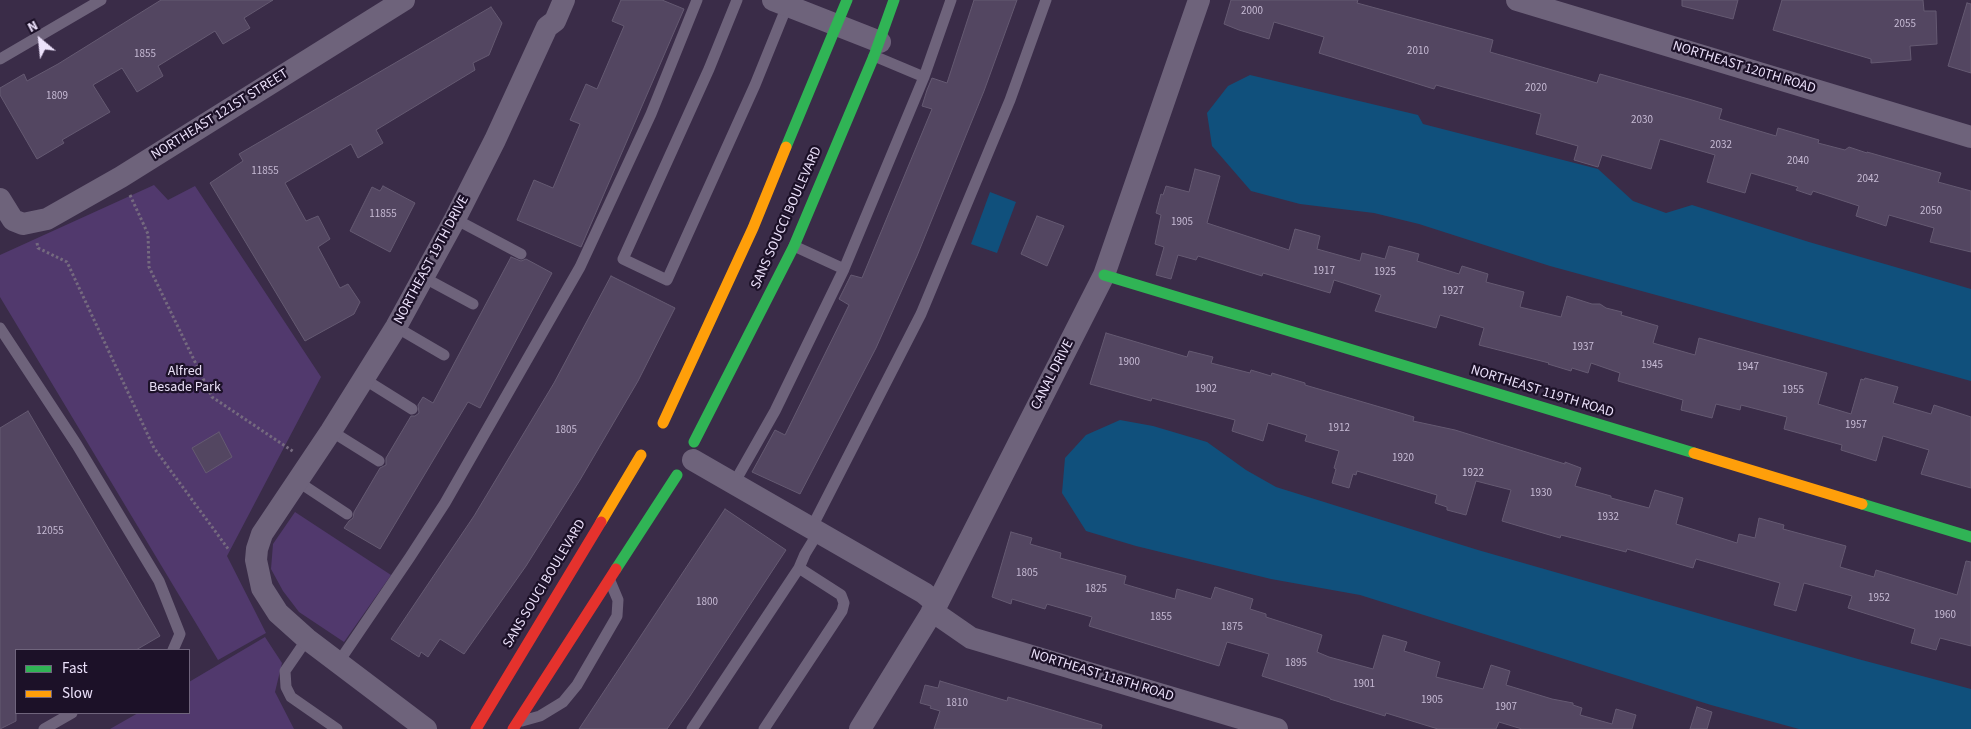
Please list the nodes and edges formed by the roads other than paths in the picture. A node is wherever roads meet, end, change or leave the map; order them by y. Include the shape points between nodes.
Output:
1 (101, 0) edge
2 (404, 0) edge
3 (548, 0) edge
4 (564, 0) edge
5 (697, 0) edge
6 (737, 0) edge
7 (847, 0) edge
8 (894, 0) edge
9 (951, 0) edge
10 (1046, 0) edge
11 (1199, 0) edge
12 (1517, 0) edge
13 (780, 3) edge
14 (837, 26) junction
15 (547, 27) junction
16 (877, 49) junction
17 (0, 59) edge
18 (924, 77) junction
19 (1971, 137) edge
20 (0, 199) edge
21 (455, 218) junction
22 (15, 224) edge
23 (794, 246) junction
24 (521, 254) dead end
25 (844, 269) junction
26 (1104, 275) junction
27 (423, 277) junction
28 (473, 304) dead end
29 (396, 327) junction
30 (0, 328) edge
31 (444, 355) dead end
32 (364, 379) junction
33 (412, 409) dead end
34 (331, 431) junction
35 (688, 459) junction
36 (379, 461) dead end
37 (648, 469) dead end
38 (662, 477) dead end
39 (297, 481) junction
40 (733, 485) junction
41 (347, 514) dead end
42 (815, 529) junction
43 (1971, 537) edge
44 (799, 568) junction
45 (609, 580) junction
46 (934, 607) junction
47 (307, 639) junction
48 (173, 649) edge
49 (338, 663) junction
50 (70, 714) edge
51 (517, 726) edge
52 (44, 729) edge
53 (337, 729) edge
54 (426, 729) edge
55 (476, 729) edge
56 (692, 729) edge
57 (764, 729) edge
58 (860, 729) edge
59 (1277, 729) edge

1 - 17 lane
2 - 22 street, NORTHEAST 121ST STREET via 122,177 47,219
3 - 15 street, NORTHEAST 19TH DRIVE via 543,18
4 - 15 street, NORTHEAST 19TH DRIVE via 555,21
5 - 49 lane via 651,114 580,267 445,503
6 - 13 lane via 623,259 667,280 755,85
7 - 14 street, SANS SOUCCI BOULEVARD
8 - 16 street, SANS SOUCCI BOULEVARD
9 - 18 lane
10 - 42 lane via 1010,100 921,314
11 - 26 street, CANAL DRIVE
12 - 19 street, NORTHEAST 120TH ROAD
13 - 14 street
14 - 16 street
14 - 35 street, SANS SOUCCI BOULEVARD via 753,228 659,425 682,427
15 - 21 street, NORTHEAST 19TH DRIVE
16 - 18 lane
16 - 23 street, SANS SOUCCI BOULEVARD
18 - 25 lane
20 - 22 street
21 - 24 lane
21 - 27 street, NORTHEAST 19TH DRIVE
23 - 25 lane
23 - 35 street, SANS SOUCCI BOULEVARD
25 - 40 lane via 775,411
26 - 43 street, NORTHEAST 119TH ROAD
26 - 46 street, CANAL DRIVE
27 - 28 lane
27 - 29 street, NORTHEAST 19TH DRIVE
29 - 31 lane
29 - 32 street, NORTHEAST 19TH DRIVE
30 - 48 lane via 159,581 180,634
32 - 33 lane
32 - 34 street, NORTHEAST 19TH DRIVE
34 - 36 lane
34 - 39 street, NORTHEAST 19TH DRIVE
35 - 38 street
35 - 40 street, NORTHEAST 118TH ROAD
35 - 45 street
37 - 55 street, SANS SOUCI BOULEVARD via 640,451
39 - 41 lane
39 - 47 street, NORTHEAST 19TH DRIVE via 262,534 256,560 262,588 270,602
40 - 42 street, NORTHEAST 118TH ROAD
42 - 44 lane
42 - 46 street, NORTHEAST 118TH ROAD via 924,593
44 - 56 lane
44 - 57 lane via 841,595 844,603 842,611
45 - 51 street
45 - 51 lane via 618,600 617,616 577,686 563,702
46 - 58 street, CANAL DRIVE
46 - 59 street, NORTHEAST 118TH ROAD via 972,638
47 - 49 street, NORTHEAST 19TH DRIVE
47 - 53 lane via 285,671 286,688 291,697
49 - 54 street, NORTHEAST 19TH DRIVE
50 - 52 lane

